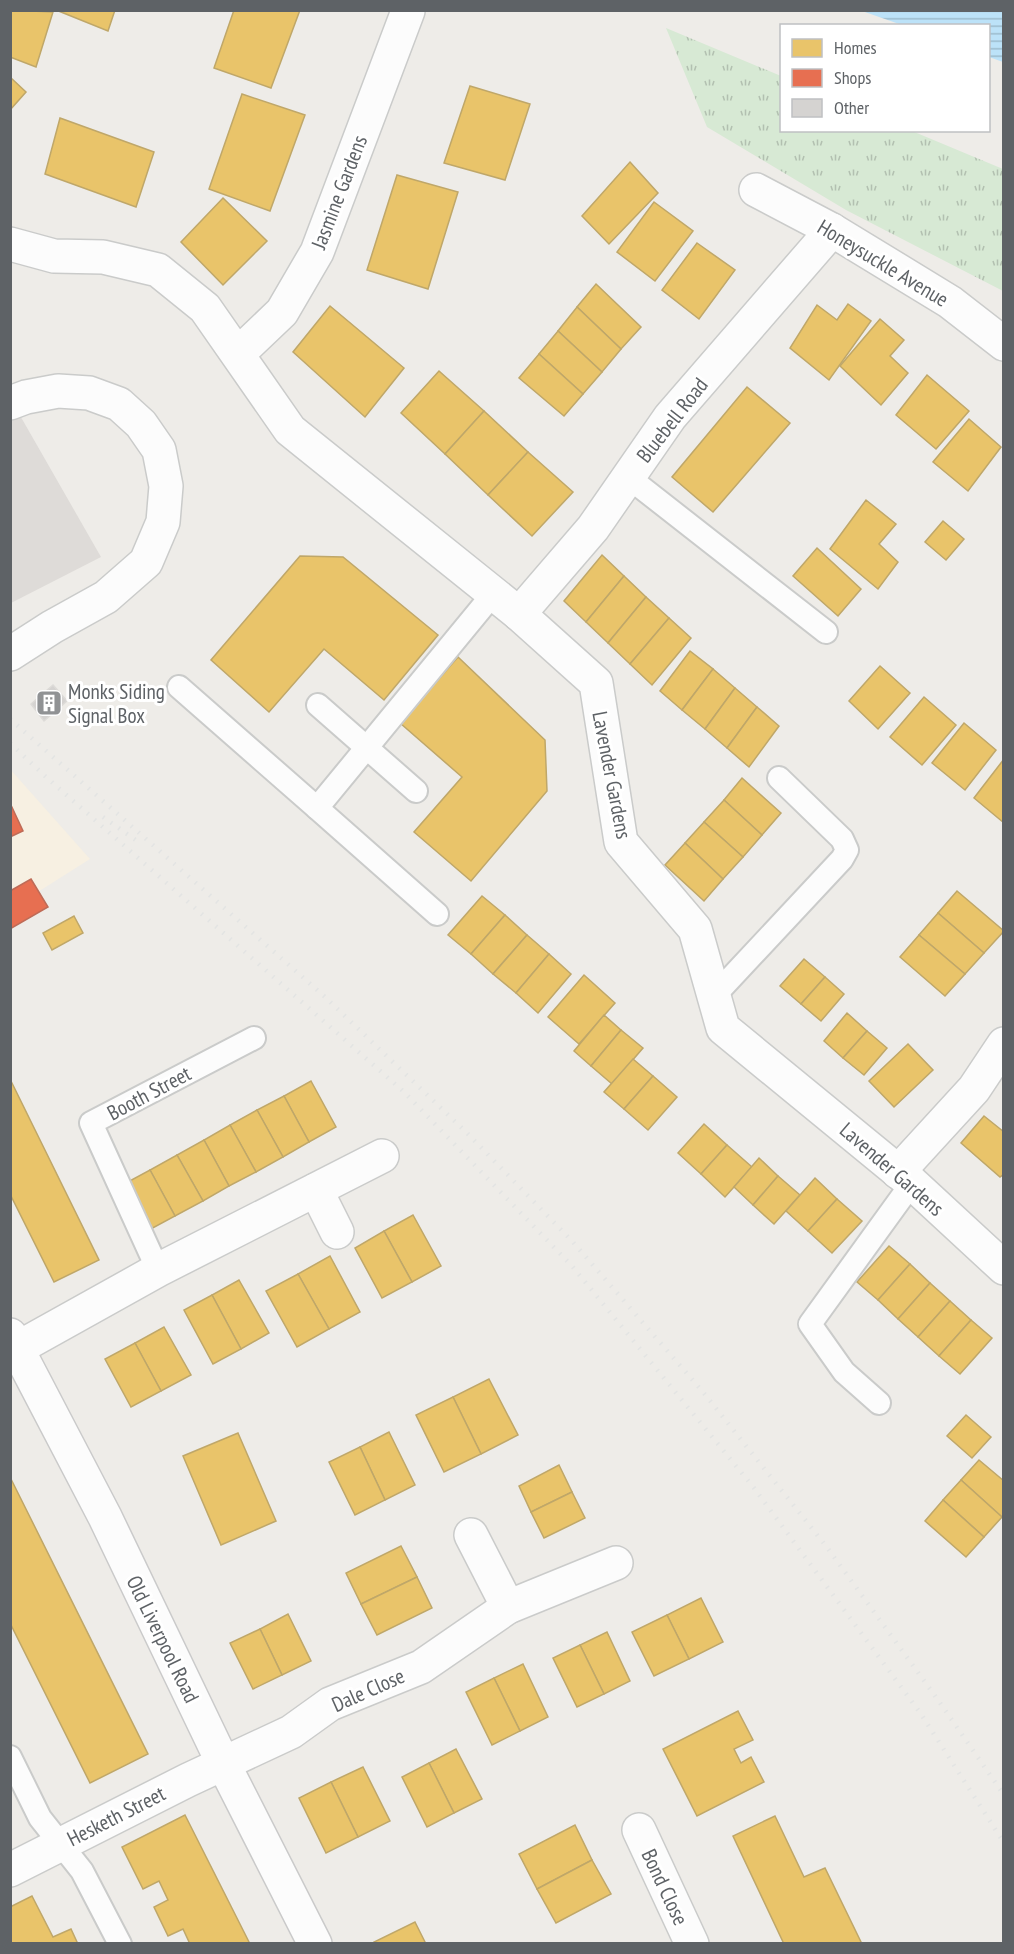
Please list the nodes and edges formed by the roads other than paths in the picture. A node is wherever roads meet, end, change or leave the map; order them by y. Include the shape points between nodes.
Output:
1 (408, 11) edge
2 (756, 190) dead end
3 (832, 230) junction
4 (10, 244) edge
5 (1004, 344) edge
6 (238, 354) junction
7 (10, 403) edge
8 (628, 477) junction
9 (493, 594) junction
10 (519, 614) junction
11 (826, 632) dead end
12 (10, 654) edge
13 (179, 687) dead end
14 (318, 705) dead end
15 (366, 748) junction
16 (779, 778) dead end
17 (416, 791) dead end
18 (317, 808) junction
19 (437, 914) dead end
20 (714, 996) junction
21 (254, 1038) dead end
22 (1004, 1044) edge
23 (382, 1156) dead end
24 (905, 1177) junction
25 (316, 1190) junction
26 (337, 1232) dead end
27 (1004, 1268) edge
28 (158, 1270) junction
29 (14, 1341) edge
30 (879, 1404) dead end
31 (471, 1535) dead end
32 (616, 1563) dead end
33 (508, 1607) junction
34 (10, 1757) edge
35 (223, 1763) junction
36 (639, 1830) dead end
37 (60, 1844) junction
38 (10, 1870) edge
39 (120, 1944) edge
40 (315, 1944) edge
41 (692, 1944) edge

1 - 6 street, Jasmine Gardens via 317,252 282,312
2 - 3 street, Honeysuckle Avenue
3 - 5 street, Honeysuckle Avenue via 950,302
3 - 8 street, Bluebell Road via 670,417
4 - 6 street, Lavender Gardens via 54,256 103,257 158,270 205,308
6 - 9 street, Lavender Gardens via 290,430
7 - 12 street via 58,391 90,393 119,404 141,424 159,450 166,486 163,522 146,561 106,597
8 - 10 street, Bluebell Road via 593,528
8 - 11 lane
9 - 10 street, Lavender Gardens
9 - 15 lane
10 - 20 street, Lavender Gardens via 596,683 621,842 695,929
13 - 18 lane
14 - 15 lane
15 - 17 lane
15 - 18 lane
16 - 20 lane via 842,839 847,850
18 - 19 lane
20 - 24 street, Lavender Gardens via 723,1028
21 - 28 lane, Booth Street via 91,1123
22 - 24 street
23 - 25 street
24 - 27 street, Lavender Gardens
24 - 30 lane via 810,1324 844,1372
25 - 26 street
25 - 28 street
28 - 29 street
29 - 35 street, Old Liverpool Road
31 - 33 street
32 - 33 street, Dale Close
33 - 35 street, Dale Close via 420,1667 330,1704 291,1732
34 - 37 lane via 40,1818
35 - 37 street, Hesketh Street
35 - 40 street, Old Liverpool Road
36 - 41 street, Bond Close
37 - 38 street, Hesketh Street
37 - 39 lane via 82,1871

